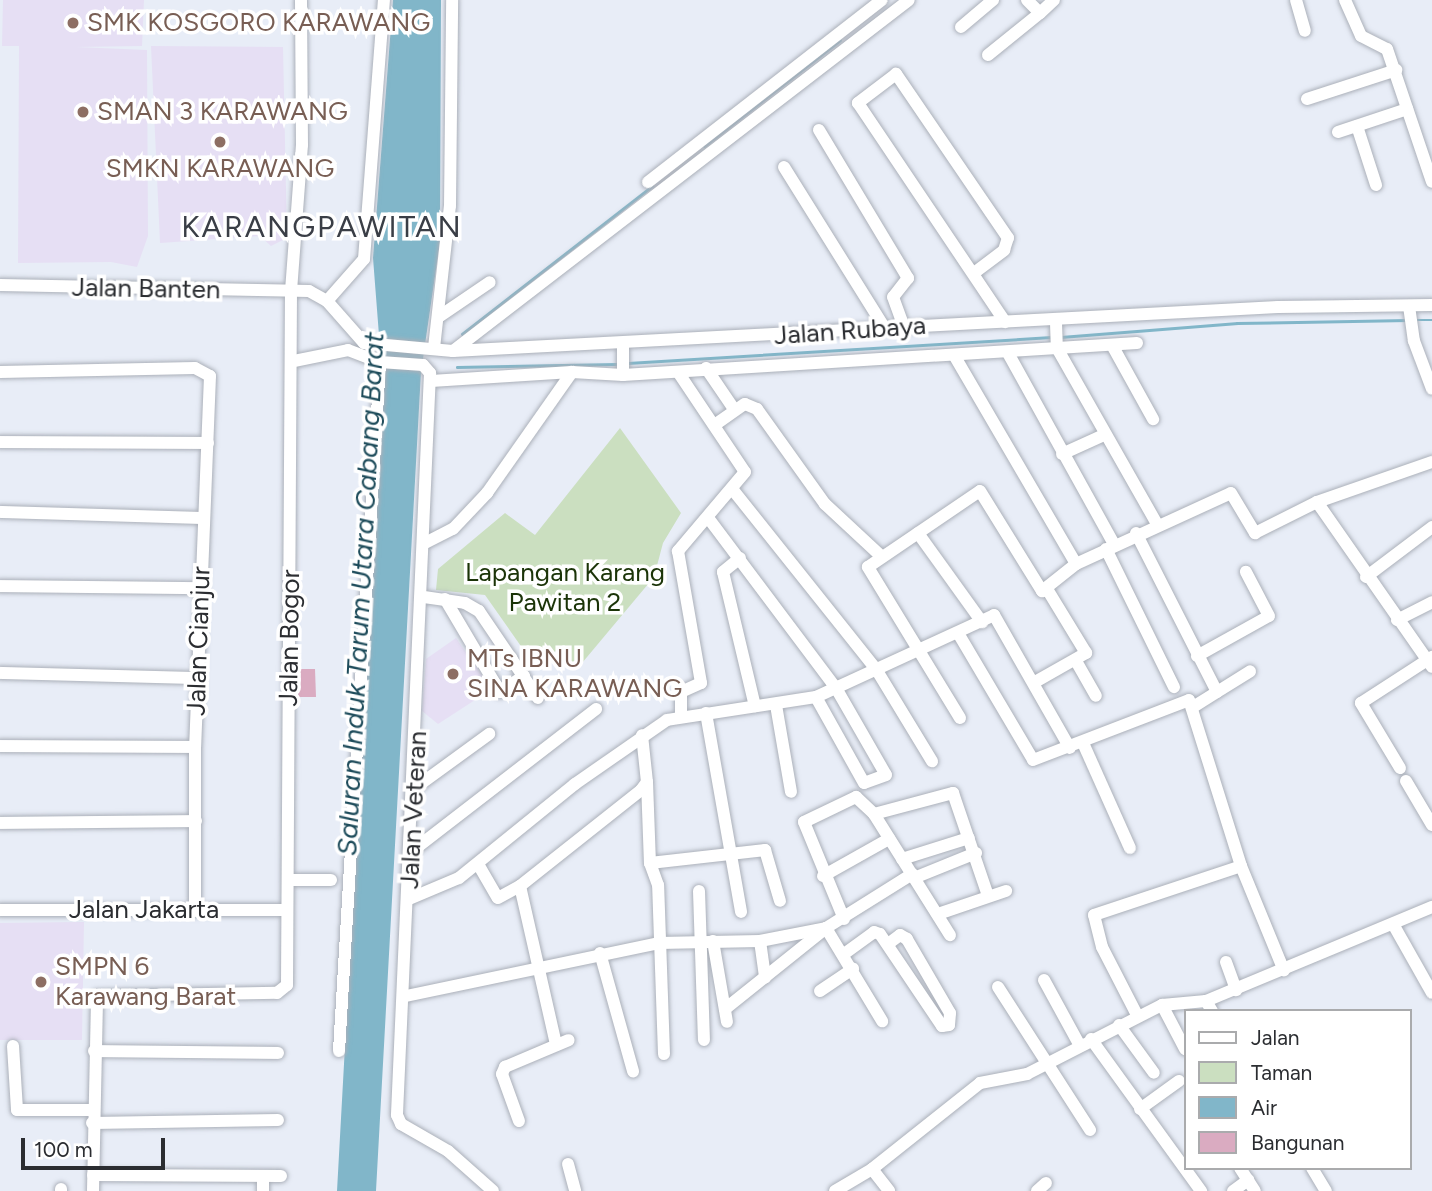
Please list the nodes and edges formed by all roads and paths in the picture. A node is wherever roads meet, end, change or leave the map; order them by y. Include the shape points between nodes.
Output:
1 (302, 0) edge
2 (384, 0) edge
3 (452, 0) edge
4 (882, 0) edge
5 (909, 0) edge
6 (993, 0) edge
7 (1027, 0) edge
8 (1054, 0) edge
9 (1296, 0) edge
10 (1345, 0) edge
11 (1040, 13) junction
12 (961, 27) dead end
13 (1305, 31) dead end
14 (988, 55) dead end
15 (1396, 70) junction
16 (1307, 99) dead end
17 (1408, 109) junction
18 (1357, 126) junction
19 (819, 130) dead end
20 (1338, 132) dead end
21 (784, 167) dead end
22 (649, 182) dead end
23 (1432, 182) edge
24 (1376, 185) dead end
25 (974, 273) junction
26 (490, 282) dead end
27 (0, 285) edge
28 (291, 292) junction
29 (327, 301) junction
30 (1432, 305) edge
31 (1410, 315) junction
32 (440, 316) junction
33 (1005, 323) junction
34 (1056, 325) junction
35 (884, 327) junction
36 (904, 327) junction
37 (1137, 343) dead end
38 (1112, 345) junction
39 (1057, 346) junction
40 (430, 348) junction
41 (623, 349) junction
42 (453, 351) junction
43 (1008, 354) junction
44 (954, 355) junction
45 (295, 361) junction
46 (380, 362) junction
47 (706, 368) junction
48 (0, 372) edge
49 (572, 372) junction
50 (678, 372) junction
51 (623, 373) junction
52 (431, 381) junction
53 (1432, 389) edge
54 (734, 409) junction
55 (1153, 419) dead end
56 (716, 424) junction
57 (1104, 435) junction
58 (0, 442) edge
59 (208, 443) junction
60 (1062, 454) junction
61 (1432, 462) edge
62 (733, 490) junction
63 (1317, 502) junction
64 (0, 512) edge
65 (204, 518) junction
66 (709, 519) junction
67 (1157, 524) junction
68 (1432, 527) edge
69 (918, 533) junction
70 (1136, 533) junction
71 (425, 543) junction
72 (1110, 547) junction
73 (881, 556) junction
74 (740, 558) junction
75 (1076, 564) junction
76 (1246, 572) dead end
77 (1366, 577) junction
78 (0, 586) edge
79 (200, 588) junction
80 (1047, 589) junction
81 (424, 597) junction
82 (445, 599) junction
83 (1432, 602) edge
84 (1397, 620) junction
85 (982, 622) junction
86 (958, 633) junction
87 (919, 650) junction
88 (1197, 656) junction
89 (1076, 661) junction
90 (1430, 661) edge
91 (876, 669) junction
92 (1250, 671) dead end
93 (0, 673) edge
94 (524, 676) junction
95 (197, 678) junction
96 (1035, 682) junction
97 (1174, 687) dead end
98 (836, 688) junction
99 (1217, 692) junction
100 (1096, 696) dead end
101 (816, 697) junction
102 (538, 698) dead end
103 (776, 705) junction
104 (755, 706) junction
105 (1194, 707) junction
106 (596, 709) dead end
107 (706, 713) junction
108 (681, 716) junction
109 (960, 718) dead end
110 (489, 734) dead end
111 (642, 735) junction
112 (1083, 743) junction
113 (0, 746) edge
114 (195, 747) junction
115 (1069, 748) junction
116 (932, 761) dead end
117 (1400, 768) dead end
118 (1406, 781) dead end
119 (647, 782) junction
120 (415, 788) junction
121 (791, 792) dead end
122 (874, 814) junction
123 (197, 821) junction
124 (0, 823) edge
125 (1432, 825) edge
126 (970, 838) junction
127 (889, 839) junction
128 (1130, 848) dead end
129 (411, 852) junction
130 (976, 853) junction
131 (729, 856) junction
132 (902, 859) junction
133 (650, 863) junction
134 (478, 864) junction
135 (1241, 866) junction
136 (823, 876) junction
137 (913, 876) junction
138 (288, 880) junction
139 (331, 880) dead end
140 (520, 886) junction
141 (699, 891) dead end
142 (1006, 891) dead end
143 (988, 896) junction
144 (409, 899) junction
145 (779, 901) dead end
146 (1432, 907) edge
147 (0, 910) edge
148 (287, 910) junction
149 (195, 911) junction
150 (741, 912) dead end
151 (938, 914) junction
152 (844, 919) junction
153 (1393, 924) junction
154 (826, 928) junction
155 (950, 935) dead end
156 (709, 940) junction
157 (760, 941) junction
158 (659, 943) junction
159 (888, 944) junction
160 (600, 953) junction
161 (844, 954) junction
162 (1226, 962) dead end
163 (539, 966) junction
164 (853, 969) junction
165 (1284, 971) junction
166 (765, 978) junction
167 (1044, 981) dead end
168 (998, 987) dead end
169 (1236, 990) junction
170 (820, 991) dead end
171 (1432, 993) edge
172 (406, 996) junction
173 (1161, 1005) junction
174 (1209, 1006) edge
175 (725, 1009) junction
176 (1137, 1016) junction
177 (882, 1021) dead end
178 (727, 1022) dead end
179 (1119, 1025) junction
180 (569, 1040) dead end
181 (704, 1040) dead end
182 (1085, 1041) junction
183 (556, 1045) junction
184 (13, 1046) dead end
185 (1184, 1047) edge
186 (94, 1051) junction
187 (339, 1051) dead end
188 (278, 1053) dead end
189 (664, 1054) dead end
190 (1046, 1063) junction
191 (634, 1071) dead end
192 (1154, 1073) dead end
193 (1183, 1083) edge
194 (1140, 1109) junction
195 (92, 1116) junction
196 (278, 1120) dead end
197 (519, 1121) dead end
198 (1090, 1130) dead end
199 (568, 1164) dead end
200 (1184, 1168) edge
201 (872, 1169) junction
202 (1185, 1170) edge
203 (1241, 1170) edge
204 (1313, 1170) edge
205 (93, 1175) junction
206 (263, 1176) junction
207 (281, 1176) dead end
208 (1252, 1186) edge
209 (93, 1191) edge
210 (262, 1191) edge
211 (493, 1191) edge
212 (575, 1191) edge
213 (835, 1191) edge
214 (890, 1191) edge
215 (1201, 1191) edge
216 (1233, 1191) edge
217 (1326, 1191) edge

1 - 28 street, Jalan Bogor via 302,145
2 - 29 street via 364,259
3 - 32 street via 450,206
4 - 22 street
5 - 42 street
6 - 12 street
7 - 11 street
8 - 11 street
9 - 13 street
10 - 15 street via 1360,34 1386,47
11 - 14 street
15 - 16 street
15 - 17 street
17 - 18 street
17 - 23 street
18 - 20 street
18 - 24 street
19 - 36 street via 908,278 893,297
21 - 35 street
25 - 25 street via 1004,250 1008,237 897,74 858,103
25 - 33 street
26 - 32 street
27 - 28 street, Jalan Banten
28 - 29 street via 319,294
28 - 45 street, Jalan Bogor
29 - 40 street, Jalan Rubaya via 352,334 378,345
30 - 31 street, Jalan Rubaya
31 - 34 street, Jalan Rubaya via 1278,307
31 - 53 street
32 - 40 street
33 - 34 street, Jalan Rubaya
33 - 36 street, Jalan Rubaya
34 - 39 street
35 - 36 street, Jalan Rubaya
35 - 41 street, Jalan Rubaya
37 - 38 street
38 - 39 street
38 - 55 street
39 - 43 street
39 - 57 street
40 - 42 street, Jalan Rubaya
41 - 42 street, Jalan Rubaya
41 - 51 street
43 - 44 street
43 - 60 street
44 - 47 street
44 - 75 street
45 - 46 street via 348,350
45 - 138 street, Jalan Bogor
46 - 52 street via 424,365
46 - 187 street
47 - 50 street
47 - 54 street
48 - 59 street, Jalan Cianjur via 207,372 212,389
49 - 51 street
49 - 52 street
49 - 71 street via 487,493 453,529
50 - 51 street
50 - 56 street
52 - 71 street, Jalan Veteran
54 - 56 street
54 - 73 street via 745,404 757,409 825,504
56 - 62 street via 746,472
57 - 60 street
57 - 67 street
58 - 59 street
59 - 65 street, Jalan Cianjur
60 - 72 street
61 - 63 street
62 - 66 street
62 - 91 street
63 - 67 street via 1255,533 1231,493
63 - 77 street
64 - 65 street
65 - 79 street, Jalan Cianjur
66 - 74 street
66 - 108 street via 678,551 701,683 681,692
67 - 70 street
68 - 77 street
69 - 73 street
69 - 80 street via 980,491 1034,585
69 - 85 street
70 - 72 street
70 - 88 street
71 - 81 street, Jalan Veteran
72 - 75 street
72 - 97 street
73 - 87 street via 868,567 869,574
74 - 98 street
74 - 104 street via 723,572
75 - 80 street
76 - 88 street via 1269,616
77 - 84 street
78 - 79 street
79 - 95 street, Jalan Cianjur
80 - 89 street via 1086,653
81 - 82 street
81 - 120 street, Jalan Veteran
82 - 94 street via 479,611
82 - 94 street via 500,692
83 - 84 street
84 - 90 street
85 - 86 street
85 - 96 street via 994,615
86 - 87 street
86 - 115 street via 1031,758
87 - 91 street
87 - 109 street
88 - 99 street
89 - 96 street
89 - 100 street
90 - 117 street via 1361,703
91 - 98 street
91 - 116 street
92 - 99 street
93 - 95 street
94 - 102 street
95 - 114 street, Jalan Cianjur
96 - 115 street
98 - 101 street
98 - 101 street via 886,775 864,783
99 - 105 street
101 - 103 street
103 - 104 street
103 - 121 street
104 - 107 street
105 - 112 street via 1184,697
105 - 135 street
106 - 129 street
107 - 108 street
107 - 131 street
108 - 111 street
110 - 120 street
111 - 119 street
111 - 134 street
112 - 115 street
112 - 128 street
113 - 114 street
114 - 123 street, Jalan Cianjur
118 - 125 street
119 - 133 street
119 - 140 street
120 - 129 street, Jalan Veteran
122 - 126 street via 953,793
122 - 127 street
122 - 136 street via 856,797 805,820
123 - 124 street
123 - 149 street, Jalan Cianjur
126 - 130 street
126 - 132 street
127 - 132 street
127 - 136 street
129 - 144 street, Jalan Veteran
130 - 137 street
130 - 143 street
131 - 133 street
131 - 145 street via 768,851
131 - 150 street
132 - 137 street
133 - 158 street via 657,885
134 - 140 street via 499,898
134 - 144 street via 439,891
135 - 165 street
135 - 176 street via 1094,915 1102,947
136 - 152 street
137 - 151 street
137 - 152 street
138 - 139 street
138 - 148 street, Jalan Bogor
140 - 163 street
141 - 156 street
142 - 143 street
143 - 151 street
144 - 172 street, Jalan Veteran
146 - 153 street
147 - 149 street, Jalan Jakarta
148 - 149 street, Jalan Jakarta
148 - 186 street, Jalan Bogor via 287,985 277,993 97,996
151 - 155 street
152 - 154 street
153 - 165 street
153 - 171 street
154 - 157 street
154 - 161 street
154 - 166 street
156 - 157 street
156 - 158 street
156 - 175 street
156 - 181 street
157 - 166 street
158 - 160 street
158 - 189 street
159 - 159 street via 900,935 907,939 950,1013 948,1025 942,1026
159 - 161 street via 874,932
160 - 163 street
160 - 191 street
161 - 164 street
162 - 169 street
163 - 172 street
163 - 183 street
164 - 170 street
164 - 177 street
165 - 169 street
166 - 175 street
167 - 182 street
168 - 190 street
169 - 174 street
172 - 211 street, Jalan Veteran via 399,1122 448,1151
173 - 174 street
173 - 176 street
173 - 185 street
175 - 178 street
176 - 179 street
179 - 182 street
179 - 192 street
180 - 183 street
182 - 190 street
182 - 194 street
183 - 197 street via 502,1074
184 - 195 street via 16,1110
186 - 188 street
186 - 195 street
190 - 198 street
190 - 201 street via 968,1090
193 - 194 street
194 - 200 street
195 - 196 street
195 - 205 street
199 - 212 street
201 - 213 street
201 - 214 street
202 - 215 street
203 - 208 street
204 - 217 street
205 - 206 street
205 - 209 street
206 - 207 street
206 - 210 street
208 - 216 street

